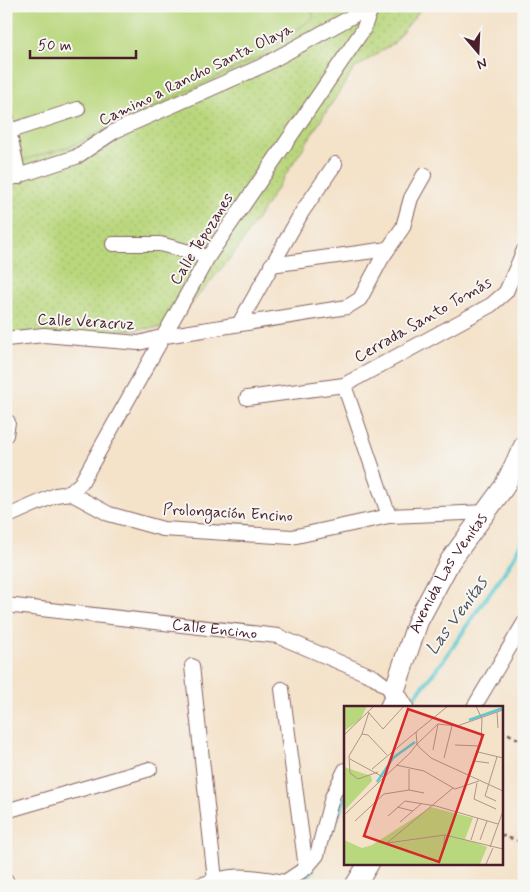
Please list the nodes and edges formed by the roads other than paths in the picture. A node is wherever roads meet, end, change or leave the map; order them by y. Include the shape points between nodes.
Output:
1 (371, 6) edge
2 (78, 109) dead end
3 (6, 116) edge
4 (10, 131) junction
5 (335, 164) dead end
6 (424, 175) dead end
7 (13, 179) edge
8 (113, 244) dead end
9 (388, 249) junction
10 (524, 250) edge
11 (208, 257) junction
12 (272, 265) junction
13 (239, 324) junction
14 (164, 336) junction
15 (6, 339) edge
16 (344, 386) junction
17 (247, 398) dead end
18 (524, 446) edge
19 (70, 493) junction
20 (488, 512) junction
21 (389, 516) junction
22 (6, 517) edge
23 (6, 605) edge
24 (524, 623) edge
25 (192, 666) dead end
26 (282, 689) dead end
27 (396, 701) edge
28 (475, 706) edge
29 (150, 769) dead end
30 (344, 772) edge
31 (6, 811) edge
32 (368, 864) edge
33 (306, 868) junction
34 (6, 880) edge
35 (215, 880) junction
36 (8, 886) edge
37 (198, 886) edge
38 (355, 886) edge

1 - 7 street, Camino a Rancho Santa Olaya via 262,66 115,131 76,158
1 - 11 street, Calle Tepozanes via 363,30
2 - 4 street
3 - 4 street
4 - 7 street
5 - 12 street via 302,212
6 - 9 street, Calle Veracruz via 411,198 402,227
8 - 11 street via 160,244
9 - 12 street
9 - 13 street, Calle Veracruz via 360,299 347,307
10 - 16 street, Cerrada Santo Tomás via 506,292 491,305
11 - 14 street, Calle Tepozanes
12 - 13 street
13 - 14 street, Calle Veracruz
14 - 15 street, Calle Veracruz via 140,343 44,334
14 - 19 street, Calle Tepozanes via 81,483
16 - 17 street, Cerrada Santo Tomás
16 - 21 street
18 - 20 main road, Avenida Las Venitas
19 - 21 street, Prolongación Encino via 109,514 164,529 292,537
19 - 22 street via 56,495
20 - 21 street, Prolongación Encino
20 - 27 main road, Avenida Las Venitas via 450,561 418,621
23 - 27 street, Calle Encino via 278,636 374,677
24 - 28 street
25 - 35 street
26 - 33 street
29 - 31 street
30 - 33 street via 332,797 317,855
32 - 38 main road
33 - 35 street via 285,882 241,875
34 - 36 street
35 - 37 street

